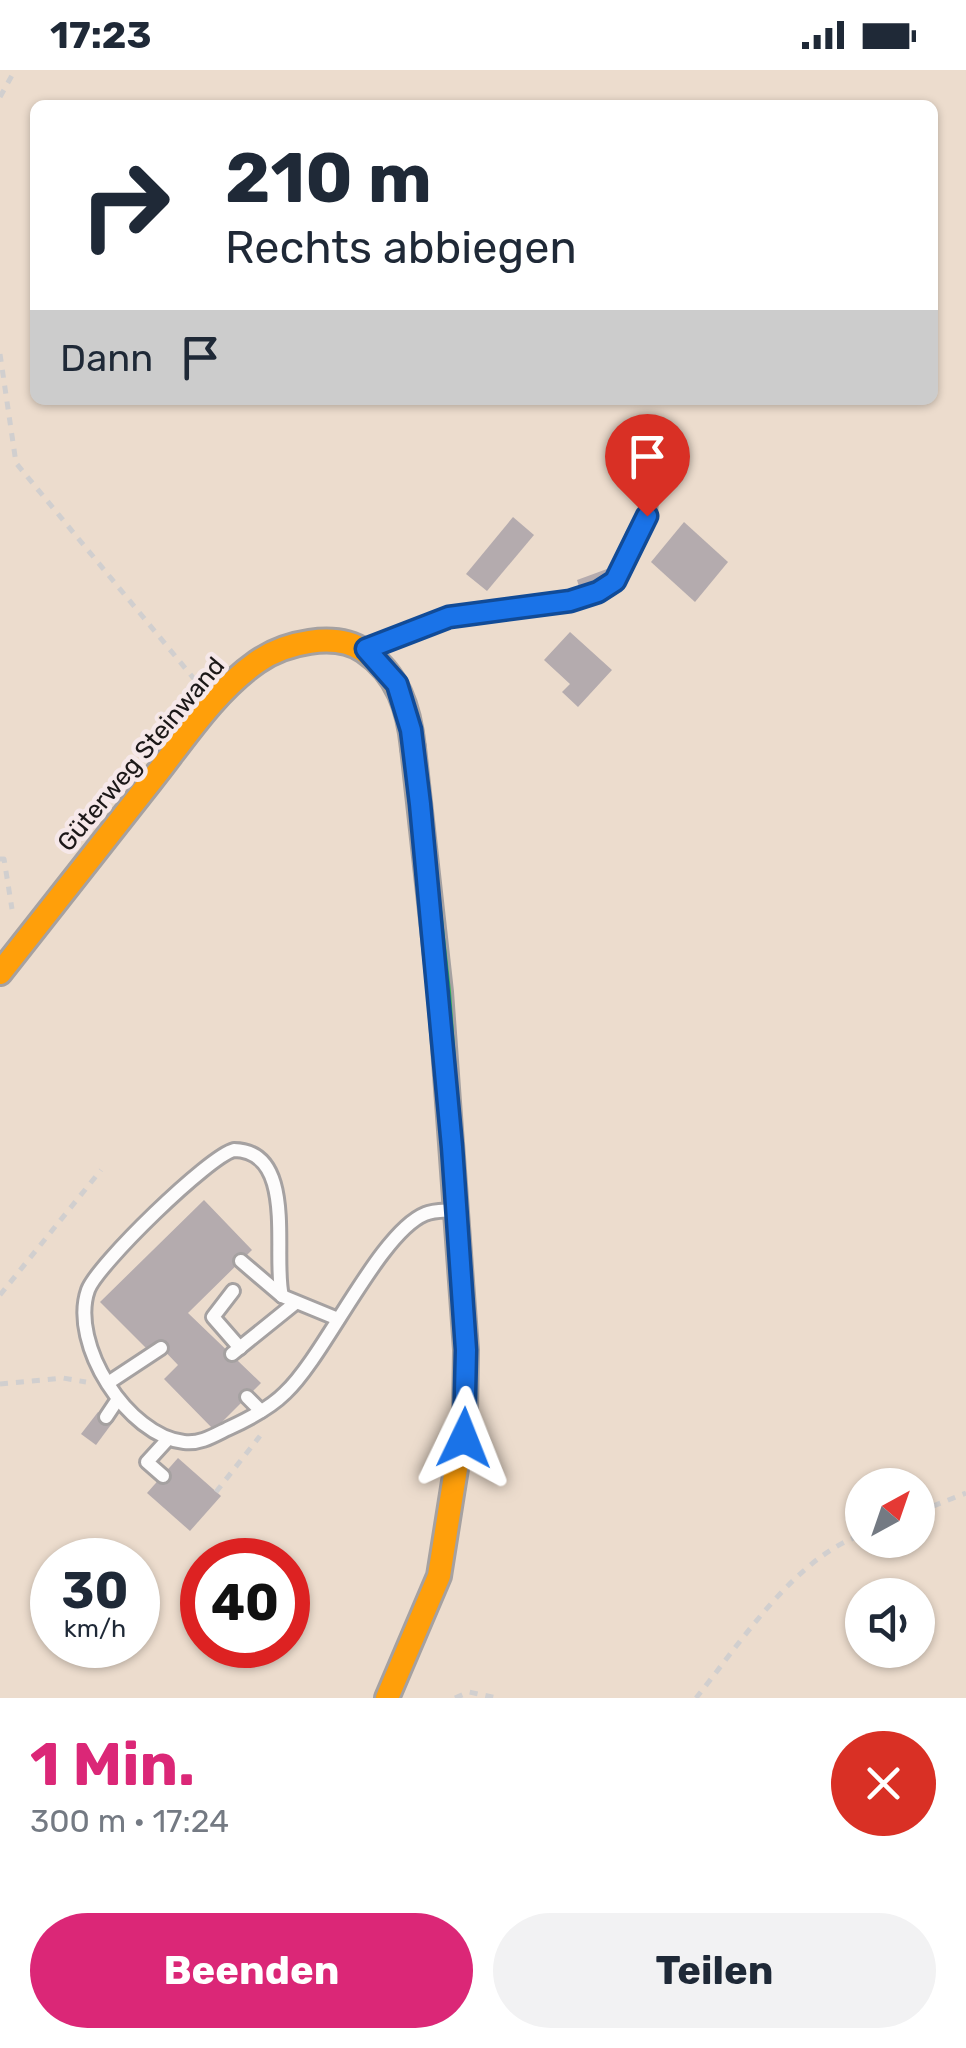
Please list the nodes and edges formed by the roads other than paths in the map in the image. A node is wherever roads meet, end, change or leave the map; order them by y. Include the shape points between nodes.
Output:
1 (650, 500) dead end
2 (366, 649) junction
3 (0, 973) edge
4 (456, 1210) junction
5 (241, 1261) dead end
6 (233, 1291) dead end
7 (288, 1300) junction
8 (338, 1320) junction
9 (161, 1348) dead end
10 (108, 1384) junction
11 (247, 1397) dead end
12 (118, 1398) junction
13 (260, 1411) junction
14 (106, 1417) dead end
15 (168, 1439) junction
16 (163, 1476) dead end
17 (387, 1698) edge

1 - 2 lane via 607,588 570,601 449,617
2 - 3 street, Güterweg Steinwand via 334,640 287,647 257,662 214,702
2 - 4 street via 397,684 411,730
4 - 8 lane via 427,1213 412,1223
4 - 17 street via 466,1350 464,1438 439,1576
5 - 7 lane
6 - 7 lane via 213,1317 236,1351
7 - 8 lane
7 - 10 lane via 271,1173 248,1152 226,1152 206,1164 90,1284 87,1330
8 - 13 lane via 291,1387
9 - 10 lane
10 - 12 lane
11 - 13 lane
12 - 14 lane
12 - 15 lane via 138,1422
13 - 15 lane via 205,1440
15 - 16 lane via 147,1462

